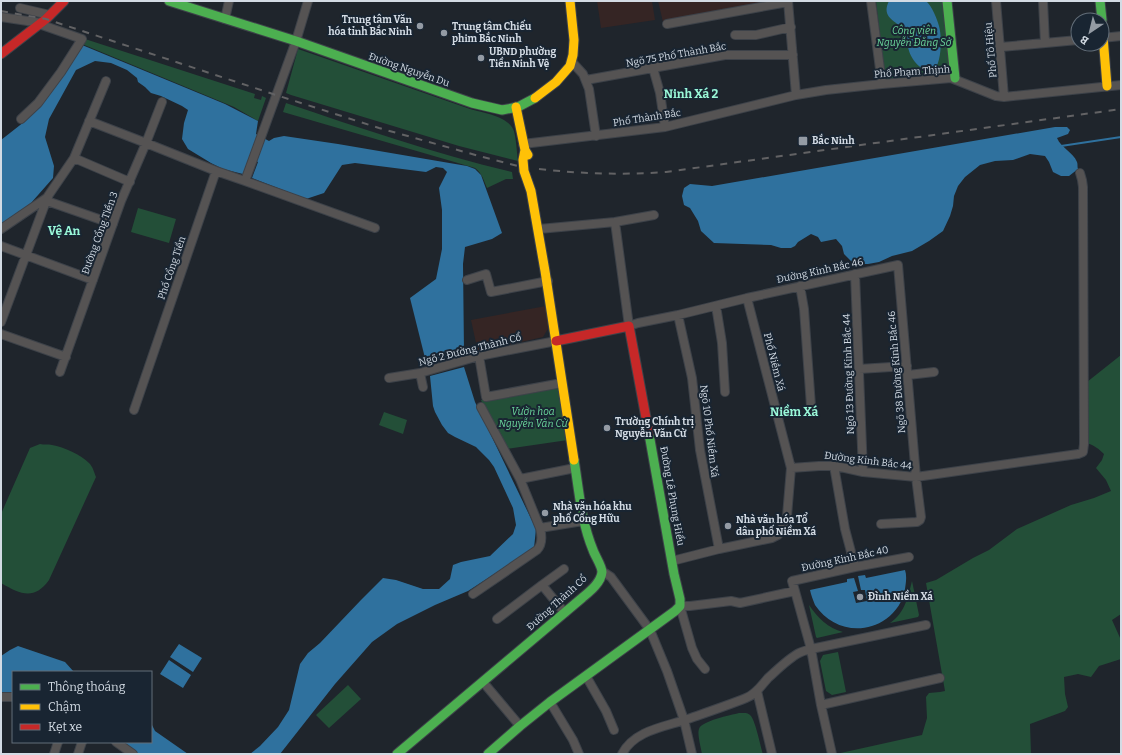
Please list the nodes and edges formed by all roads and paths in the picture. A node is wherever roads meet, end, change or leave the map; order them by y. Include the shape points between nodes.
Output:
1 (64, 1) edge
2 (169, 1) edge
3 (229, 1) edge
4 (308, 1) edge
5 (570, 1) edge
6 (788, 1) edge
7 (871, 1) edge
8 (947, 1) edge
9 (996, 1) edge
10 (1043, 1) edge
11 (1100, 1) edge
12 (20, 8) dead end
13 (1101, 12) edge
14 (50, 15) junction
15 (1, 16) edge
16 (225, 19) junction
17 (40, 23) junction
18 (667, 24) dead end
19 (791, 27) junction
20 (735, 35) dead end
21 (1121, 36) edge
22 (1110, 37) edge
23 (1070, 41) edge
24 (296, 42) junction
25 (1045, 43) junction
26 (1001, 47) junction
27 (1104, 52) edge
28 (1, 54) edge
29 (793, 55) junction
30 (572, 62) junction
31 (653, 68) junction
32 (955, 78) junction
33 (586, 80) junction
34 (106, 81) dead end
35 (882, 84) junction
36 (1121, 85) edge
37 (1107, 86) junction
38 (796, 95) junction
39 (1004, 97) junction
40 (162, 102) dead end
41 (516, 107) junction
42 (21, 119) dead end
43 (89, 121) junction
44 (665, 127) junction
45 (596, 136) junction
46 (146, 143) junction
47 (524, 147) junction
48 (74, 158) junction
49 (216, 171) junction
50 (1080, 174) dead end
51 (246, 177) junction
52 (130, 182) junction
53 (47, 198) junction
54 (654, 216) dead end
55 (615, 222) junction
56 (113, 224) junction
57 (375, 228) dead end
58 (1, 229) edge
59 (539, 229) junction
60 (1, 246) edge
61 (26, 255) junction
62 (898, 265) joint
63 (855, 274) junction
64 (93, 280) junction
65 (467, 280) dead end
66 (548, 281) junction
67 (800, 286) junction
68 (747, 298) junction
69 (716, 306) junction
70 (678, 315) junction
71 (1, 322) edge
72 (629, 326) junction
73 (1, 334) edge
74 (556, 341) junction
75 (479, 356) junction
76 (66, 357) junction
77 (907, 366) junction
78 (859, 369) junction
79 (60, 372) dead end
80 (934, 372) dead end
81 (420, 373) junction
82 (908, 375) junction
83 (389, 378) dead end
84 (562, 382) junction
85 (423, 387) dead end
86 (725, 392) dead end
87 (811, 406) dead end
88 (481, 408) dead end
89 (134, 410) dead end
90 (834, 466) junction
91 (575, 468) junction
92 (791, 468) junction
93 (863, 472) junction
94 (916, 477) junction
95 (520, 479) junction
96 (583, 521) junction
97 (881, 524) dead end
98 (540, 528) junction
99 (719, 549) junction
100 (909, 557) dead end
101 (672, 561) junction
102 (855, 567) junction
103 (564, 569) dead end
104 (602, 571) junction
105 (542, 585) junction
106 (795, 590) junction
107 (473, 594) dead end
108 (680, 606) junction
109 (565, 612) junction
110 (497, 619) dead end
111 (926, 626) dead end
112 (650, 630) junction
113 (811, 649) junction
114 (705, 669) dead end
115 (586, 676) junction
116 (940, 678) dead end
117 (483, 682) junction
118 (757, 691) junction
119 (1, 696) edge
120 (12, 697) edge
121 (550, 702) junction
122 (821, 705) junction
123 (684, 720) junction
124 (520, 726) junction
125 (614, 730) dead end
126 (58, 743) edge
127 (82, 743) edge
128 (118, 743) edge
129 (54, 754) edge
130 (78, 754) edge
131 (134, 754) edge
132 (397, 754) edge
133 (488, 754) edge
134 (579, 754) edge
135 (622, 754) edge
136 (692, 754) edge
137 (772, 754) edge
138 (832, 754) edge

1 - 14 main road
2 - 16 main road, Đường Nguyễn Du
3 - 16 street
4 - 24 street
5 - 30 main road via 574,40
6 - 18 street
6 - 19 street
7 - 35 street
8 - 32 main road
9 - 26 street, Phố Tô Hiệu
10 - 25 street
11 - 13 main road
12 - 14 street
14 - 17 main road
15 - 17 street
16 - 24 main road, Đường Nguyễn Du
17 - 28 main road
17 - 42 street via 82,39 38,103
19 - 20 street
19 - 29 street
21 - 22 street
23 - 25 street
24 - 41 main road, Đường Nguyễn Du via 472,104 502,110
24 - 51 street
25 - 26 street
26 - 39 street, Phố Tô Hiệu
27 - 37 main road
29 - 31 street, Ngõ 75 Phố Thành Bắc via 725,55
29 - 38 street
30 - 33 street
30 - 41 main road, Đường Nguyễn Du via 547,90
31 - 33 street, Ngõ 75 Phố Thành Bắc
31 - 44 street
32 - 35 street, Phố Phạm Thịnh
32 - 39 street, Phố Phạm Thịnh via 992,95
33 - 45 street
34 - 43 street
35 - 38 street, Phố Phạm Thịnh
36 - 37 street, Phố Phạm Thịnh
37 - 39 street, Phố Phạm Thịnh
38 - 44 street, Phố Thành Bắc
40 - 46 street, Đường Cổng Tiền 3
41 - 47 main road
43 - 46 street
43 - 48 street
44 - 45 street, Phố Thành Bắc
45 - 47 street, Phố Thành Bắc
46 - 49 street
46 - 52 street, Đường Cổng Tiền 3
47 - 59 main road via 530,157 532,191
48 - 52 street
48 - 53 street
49 - 51 street
49 - 89 street, Phố Cổng Tiền
50 - 94 street, Đường Kinh Bắc 44 via 1083,195 1083,452
51 - 57 street
52 - 56 street, Đường Cổng Tiền 3
53 - 56 street
53 - 58 street
53 - 61 street
54 - 55 street
55 - 59 street
55 - 72 street
56 - 64 street, Đường Cổng Tiền 3
59 - 66 main road
60 - 61 street
61 - 64 street
61 - 71 street
62 - 63 street, Đường Kinh Bắc 46
62 - 77 street, Ngõ 38 Đường Kinh Bắc 46
63 - 67 street, Đường Kinh Bắc 46
63 - 78 street, Ngõ 13 Đường Kinh Bắc 44
64 - 76 street, Đường Cổng Tiền 3
65 - 66 street via 486,274 491,292
66 - 74 main road
67 - 68 street, Đường Kinh Bắc 46
67 - 87 street
68 - 69 street
68 - 92 street, Phố Niềm Xá
69 - 70 street
69 - 86 street via 722,342
70 - 72 street
70 - 99 street, Ngõ 10 Phố Niềm Xá via 692,378 700,450
72 - 74 main road
72 - 101 main road, Đường Lê Phụng Hiểu
73 - 76 street
74 - 75 street, Ngõ 2 Đường Thành Cổ
74 - 84 main road
75 - 81 street, Ngõ 2 Đường Thành Cổ
75 - 84 street via 486,397
76 - 79 street, Đường Cổng Tiền 3
77 - 78 street
77 - 82 street, Ngõ 38 Đường Kinh Bắc 46
78 - 93 street, Ngõ 13 Đường Kinh Bắc 44
80 - 82 street
81 - 83 street, Ngõ 2 Đường Thành Cổ
81 - 85 street
82 - 94 street, Ngõ 38 Đường Kinh Bắc 46
84 - 91 main road
88 - 95 street
90 - 92 street, Đường Kinh Bắc 44
90 - 93 street, Đường Kinh Bắc 44
90 - 102 street via 845,529
91 - 95 street
91 - 96 main road
92 - 99 street, Phố Niềm Xá via 787,516 778,535
93 - 94 street, Đường Kinh Bắc 44
94 - 97 street, Ngõ 38 Đường Kinh Bắc 46 via 920,520
95 - 98 street
96 - 98 street
96 - 104 main road
98 - 107 street via 542,533 539,548
99 - 101 street, Phố Niềm Xá
100 - 102 street, Đường Kinh Bắc 40
101 - 108 main road, Đường Lê Phụng Hiểu
102 - 106 street, Đường Kinh Bắc 40 via 792,581
103 - 105 street
104 - 109 main road, Đường Thành Cổ via 596,584
104 - 112 street via 611,577
105 - 109 street
105 - 110 street
106 - 108 street via 740,603 731,601
106 - 113 street
108 - 112 main road
108 - 114 street via 692,648
109 - 117 main road, Đường Thành Cổ
111 - 113 street
112 - 115 main road
112 - 123 street
113 - 118 street via 791,659
113 - 122 street
115 - 121 main road
115 - 125 street
116 - 122 street
117 - 124 street
117 - 132 main road, Đường Thành Cổ
118 - 123 street via 744,699
118 - 137 street
119 - 120 street
121 - 124 main road
121 - 134 street
122 - 138 street
123 - 135 street via 652,729 632,742
123 - 136 street
124 - 133 main road
126 - 129 street
127 - 130 street
128 - 131 street

